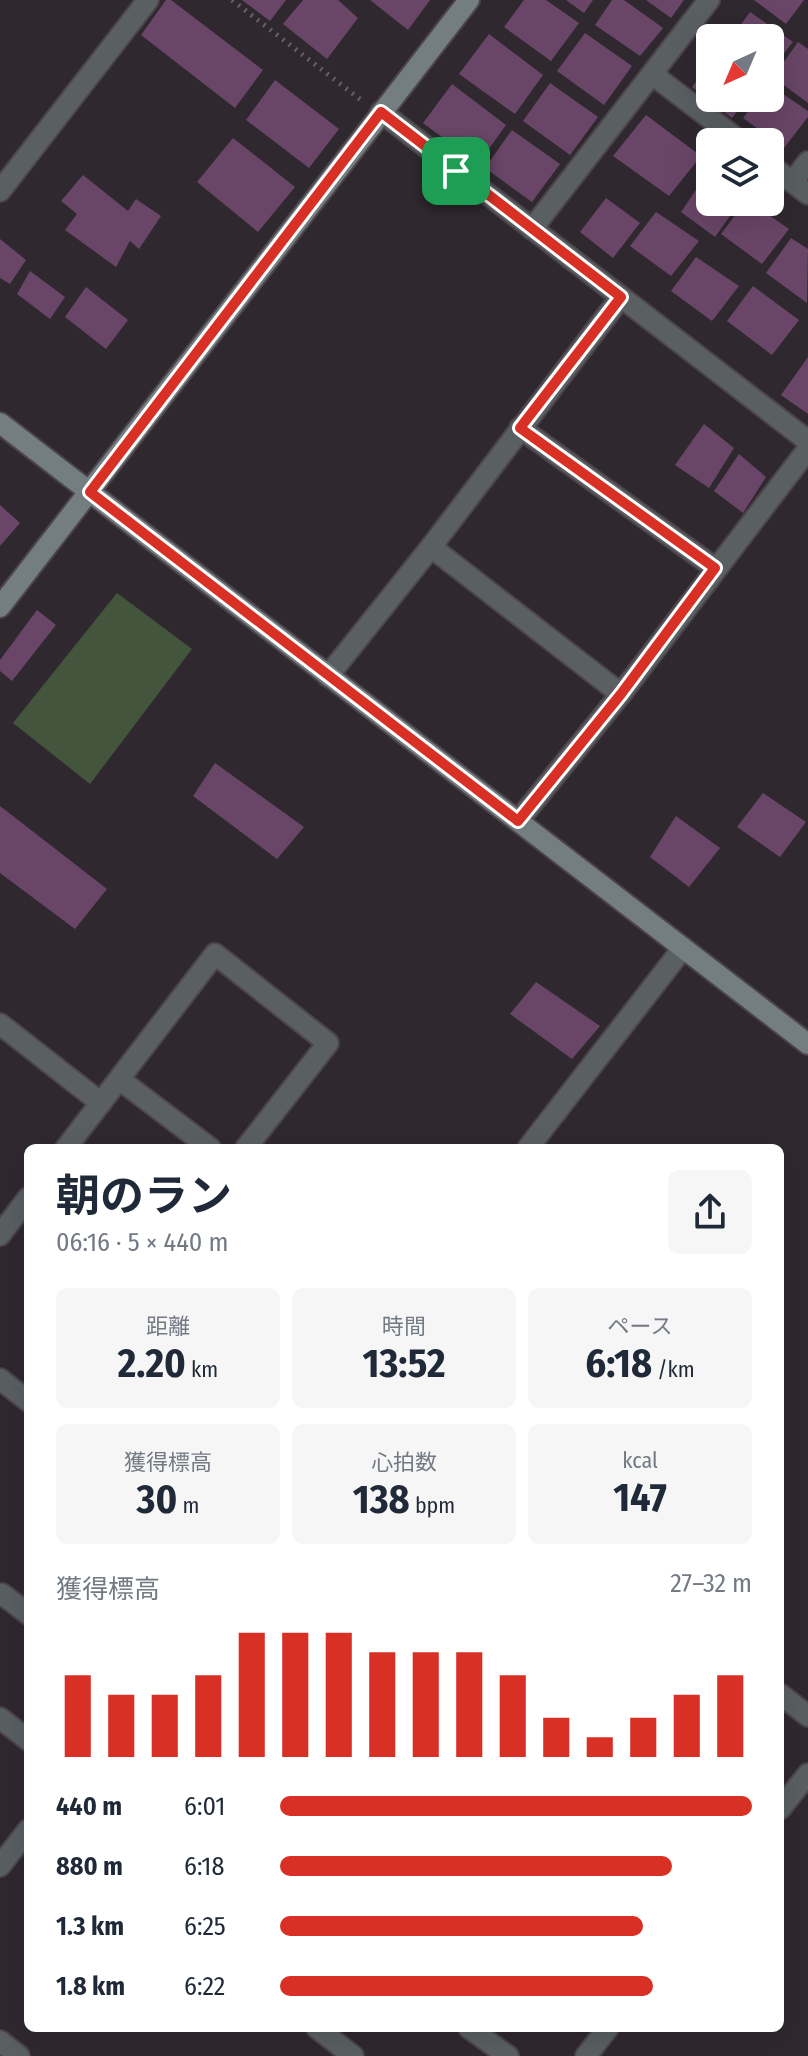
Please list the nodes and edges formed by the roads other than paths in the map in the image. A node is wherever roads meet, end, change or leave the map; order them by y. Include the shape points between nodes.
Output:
1 (148, 0) edge
2 (469, 0) edge
3 (709, 0) edge
4 (652, 74) junction
5 (381, 112) junction
6 (723, 128) edge
7 (808, 162) edge
8 (784, 176) edge
9 (800, 188) edge
10 (0, 191) edge
11 (532, 229) junction
12 (621, 297) junction
13 (0, 423) edge
14 (520, 428) junction
15 (808, 441) edge
16 (808, 449) edge
17 (90, 492) junction
18 (431, 547) junction
19 (715, 568) junction
20 (0, 607) edge
21 (328, 676) junction
22 (621, 694) junction
23 (518, 821) junction
24 (683, 948) junction
25 (0, 1024) edge
26 (808, 1044) edge
27 (119, 1079) junction
28 (101, 1103) junction
29 (69, 1144) edge
30 (205, 1144) edge
31 (249, 1144) edge
32 (531, 1144) edge
33 (24, 1207) edge
34 (0, 1235) edge
35 (0, 1379) edge
36 (24, 1398) edge
37 (2, 1594) edge
38 (24, 1611) edge
39 (784, 1697) edge
40 (808, 1716) edge
41 (0, 1718) edge
42 (24, 1737) edge
43 (808, 1774) edge
44 (784, 1804) edge
45 (24, 1835) edge
46 (0, 1866) edge
47 (322, 2032) edge
48 (475, 2032) edge
49 (605, 2032) edge
50 (0, 2041) edge
51 (19, 2056) edge
52 (353, 2056) edge
53 (508, 2056) edge
54 (586, 2056) edge

1 - 10 street
2 - 5 street
3 - 4 street
4 - 6 street
4 - 11 street
5 - 11 street
5 - 17 street
7 - 9 street
8 - 9 street
11 - 12 street
12 - 14 street
12 - 15 street
13 - 17 street
14 - 18 street
14 - 19 street
16 - 19 street
17 - 20 street
17 - 21 street
18 - 21 street
18 - 22 street
19 - 22 street
21 - 23 street
22 - 23 street
23 - 24 street
24 - 26 street
24 - 32 street
25 - 28 street
27 - 28 street
27 - 30 street
27 - 31 street via 215,954 328,1043
28 - 29 street
33 - 34 street
35 - 36 street
37 - 38 street
39 - 40 street
41 - 42 street
43 - 44 street
45 - 46 street
47 - 52 street
48 - 53 street
49 - 54 street
50 - 51 street

